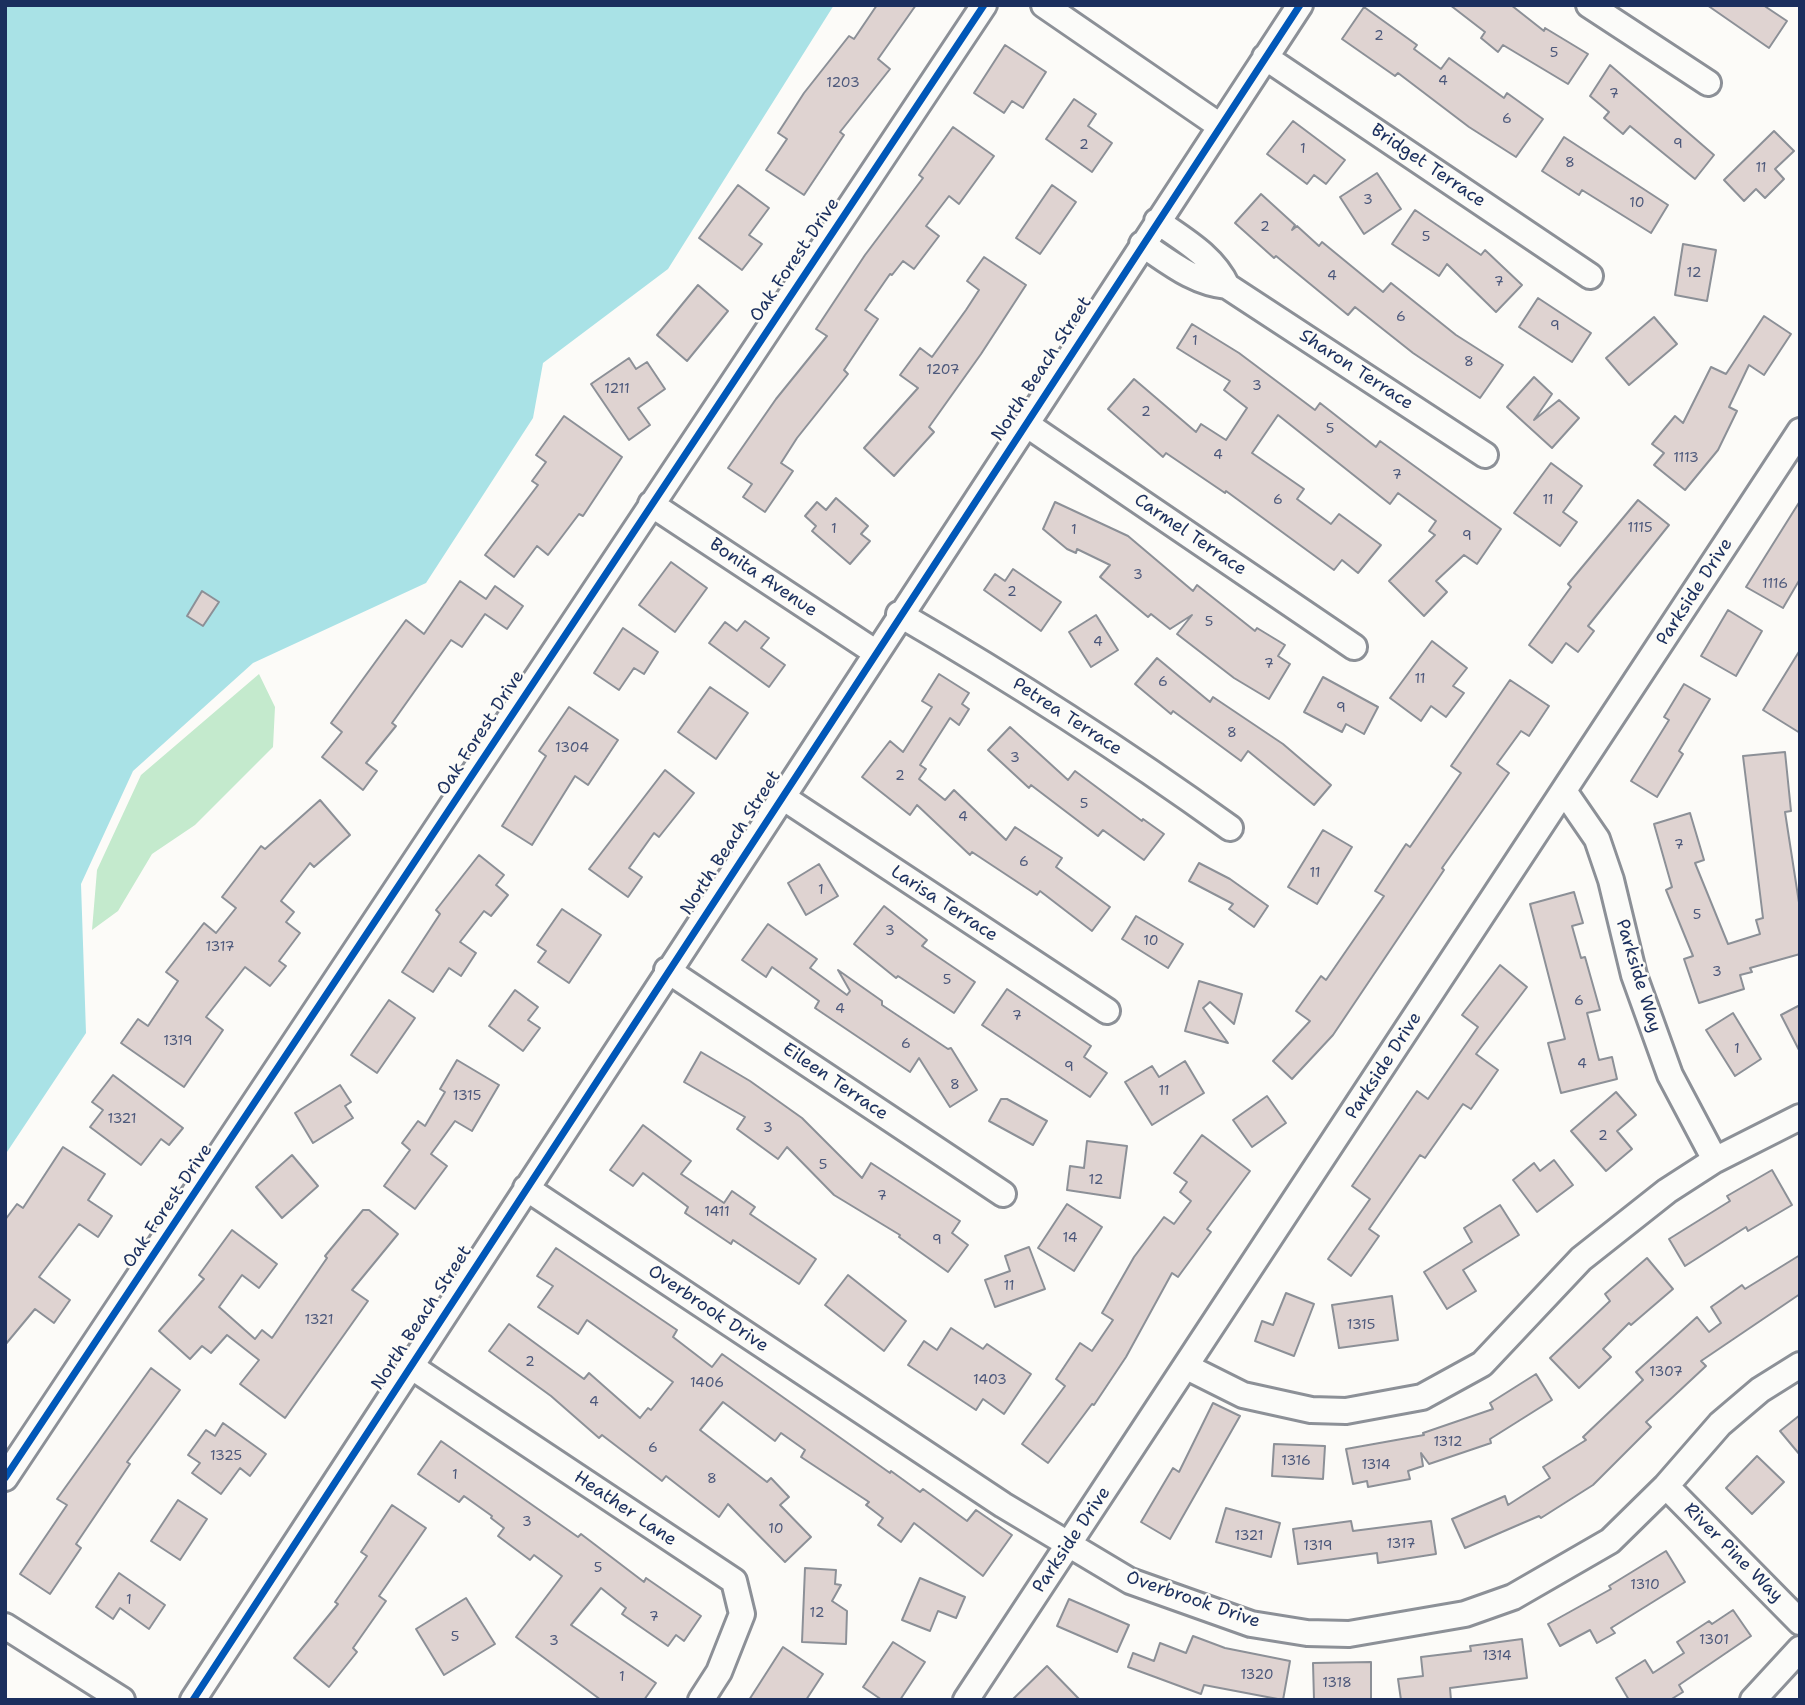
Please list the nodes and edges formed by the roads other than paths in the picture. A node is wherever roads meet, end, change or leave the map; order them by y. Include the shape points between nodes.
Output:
1 (984, 5) edge
2 (1044, 5) edge
3 (1300, 5) edge
4 (1589, 5) edge
5 (1265, 57) junction
6 (1708, 83) dead end
7 (1220, 126) junction
8 (1157, 221) junction
9 (1142, 244) junction
10 (1590, 276) dead end
11 (1227, 286) junction
12 (1026, 424) junction
13 (1800, 431) edge
14 (1485, 455) dead end
15 (652, 504) junction
16 (899, 614) junction
17 (1354, 647) dead end
18 (875, 652) junction
19 (1564, 791) junction
20 (781, 796) junction
21 (1230, 828) dead end
22 (667, 970) junction
23 (1107, 1012) dead end
24 (1800, 1117) edge
25 (1715, 1160) junction
26 (526, 1188) junction
27 (1003, 1194) dead end
28 (1800, 1365) edge
29 (409, 1366) junction
30 (1187, 1367) junction
31 (5, 1478) edge
32 (1666, 1486) junction
33 (1069, 1544) junction
34 (1800, 1622) edge
35 (5, 1626) edge
36 (1800, 1649) edge
37 (122, 1700) edge
38 (193, 1700) edge
39 (701, 1700) edge
40 (966, 1700) edge
41 (1753, 1700) edge

1 - 15 street, Oak Forest Drive
2 - 7 street
3 - 5 street, North Beach Street
4 - 6 street
5 - 7 street, North Beach Street
5 - 10 street, Bridget Terrace
7 - 8 street, North Beach Street
8 - 9 street, North Beach Street
8 - 11 street, Sharon Terrace via 1198,249 1220,270
9 - 11 street, Sharon Terrace via 1184,272
9 - 12 street, North Beach Street
11 - 14 street, Sharon Terrace
12 - 16 street, North Beach Street
12 - 17 street, Carmel Terrace
13 - 19 street, Parkside Drive
15 - 18 street, Bonita Avenue
15 - 31 street, Oak Forest Drive
16 - 18 street, North Beach Street
16 - 21 street, Petrea Terrace via 1033,694
18 - 20 street, North Beach Street
19 - 25 street, Parkside Way via 1597,839 1634,975 1670,1075
19 - 30 street, Parkside Drive
20 - 22 street, North Beach Street
20 - 23 street, Larisa Terrace
22 - 26 street, North Beach Street
22 - 27 street, Eileen Terrace
24 - 25 street
25 - 30 street via 1667,1191 1581,1259 1482,1364 1422,1397 1346,1411 1311,1410 1243,1395
26 - 29 street, North Beach Street
26 - 33 street, Overbrook Drive via 1003,1505
28 - 32 street, Overbrook Drive via 1760,1390 1720,1424
29 - 38 street, North Beach Street
29 - 39 street, Heather Lane via 734,1581 742,1614 719,1672
30 - 33 street, Parkside Drive
32 - 33 street, Overbrook Drive via 1610,1541 1513,1597 1465,1614 1349,1634 1251,1624 1130,1581
32 - 34 street, River Pine Way
33 - 40 street, Parkside Drive
35 - 37 street
36 - 41 street

